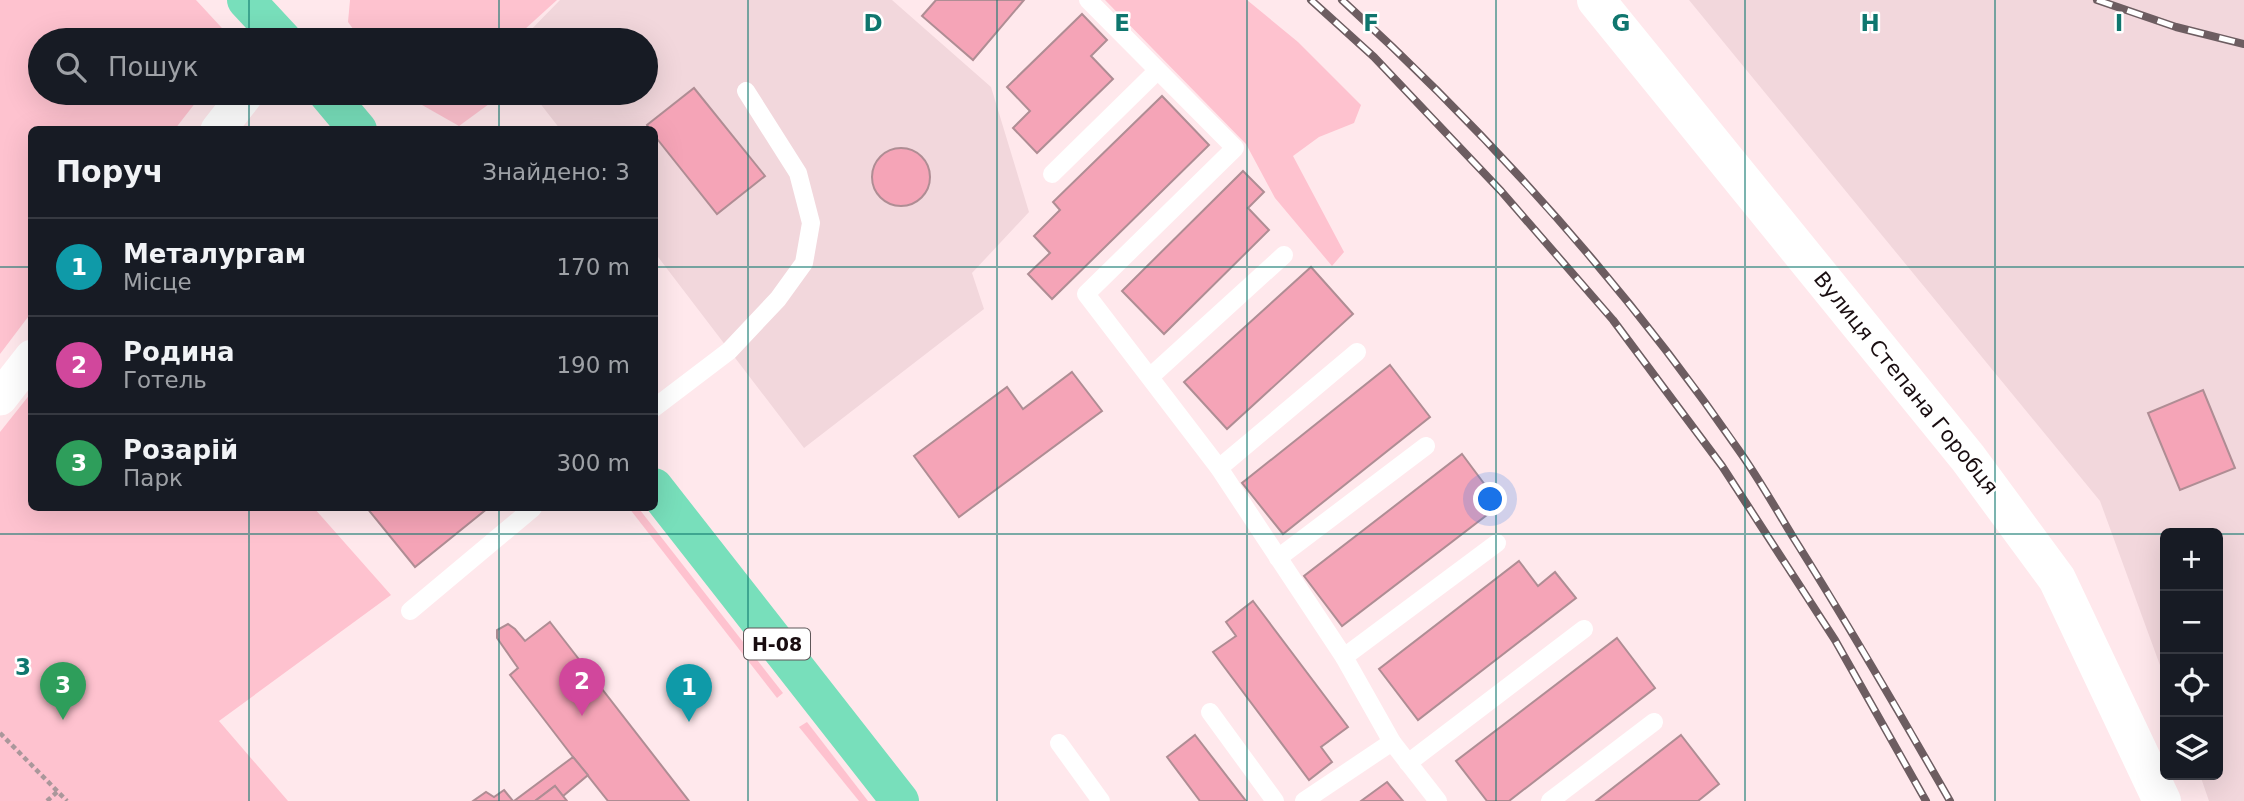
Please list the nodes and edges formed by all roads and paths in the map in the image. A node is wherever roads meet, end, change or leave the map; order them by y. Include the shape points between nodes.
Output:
1 (246, 0) edge
2 (1088, 0) edge
3 (1596, 0) edge
4 (272, 28) edge
5 (1157, 71) junction
6 (747, 92) dead end
7 (238, 105) edge
8 (337, 105) edge
9 (221, 126) edge
10 (356, 126) edge
11 (1052, 174) dead end
12 (1284, 255) dead end
13 (1357, 352) dead end
14 (28, 362) edge
15 (1150, 377) junction
16 (0, 398) edge
17 (658, 405) edge
18 (1426, 446) dead end
19 (1219, 468) junction
20 (658, 492) edge
21 (529, 511) edge
22 (1497, 544) dead end
23 (1278, 558) junction
24 (410, 611) dead end
25 (1584, 628) dead end
26 (1344, 657) junction
27 (1210, 712) dead end
28 (1654, 722) dead end
29 (0, 733) edge
30 (1392, 742) junction
31 (1059, 743) dead end
32 (1408, 763) junction
33 (57, 792) junction
34 (47, 801) edge
35 (67, 801) edge
36 (900, 801) edge
37 (1101, 801) edge
38 (1275, 801) edge
39 (1304, 801) edge
40 (1438, 801) edge
41 (1550, 801) edge
42 (2162, 801) edge

1 - 4 main road
2 - 5 lane
3 - 42 street, Вулиця Степана Горобця via 1968,458 2057,579
5 - 11 lane
5 - 15 lane via 1236,148 1086,294
6 - 17 lane via 798,173 811,223 804,263 778,299 729,351
7 - 9 street
8 - 10 main road
12 - 15 lane
13 - 19 lane
14 - 16 street
15 - 19 lane
18 - 23 lane
19 - 23 lane
20 - 36 main road, Н-08
21 - 24 lane
22 - 26 lane
23 - 26 lane
25 - 32 lane
26 - 30 lane
27 - 38 lane
28 - 41 lane
29 - 33 path
30 - 32 lane
30 - 39 lane
31 - 37 lane
32 - 40 lane
33 - 34 path
33 - 35 path

